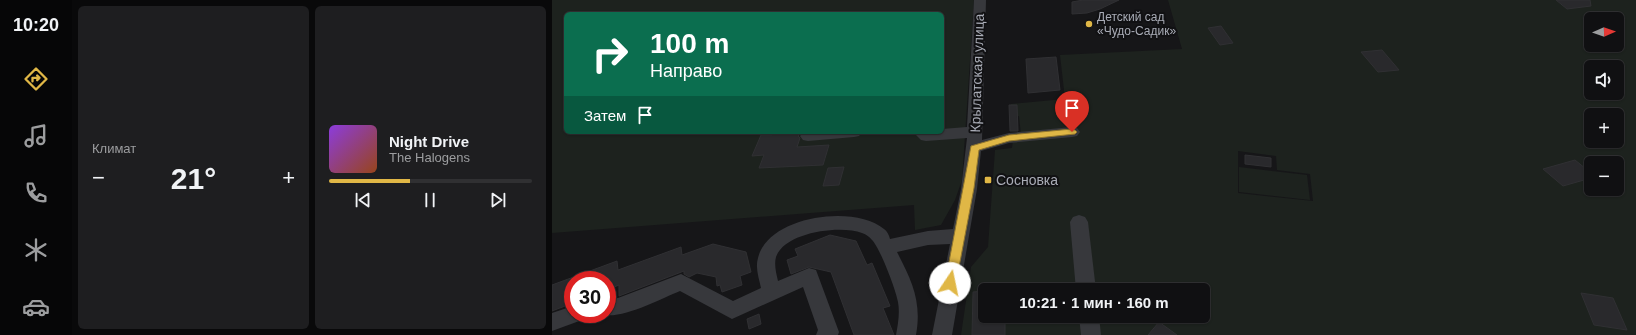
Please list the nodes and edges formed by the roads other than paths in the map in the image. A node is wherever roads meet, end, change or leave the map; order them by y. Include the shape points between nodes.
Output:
1 (980, 0) edge
2 (1072, 132) dead end
3 (831, 134) edge
4 (924, 134) edge
5 (808, 136) dead end
6 (975, 140) junction
7 (1079, 222) dead end
8 (959, 236) junction
9 (886, 247) junction
10 (1085, 283) edge
11 (772, 292) junction
12 (616, 307) edge
13 (564, 318) edge
14 (552, 322) edge
15 (1090, 323) edge
16 (826, 335) edge
17 (906, 335) edge
18 (942, 335) edge
19 (1091, 335) edge

1 - 6 street, Крылатская улица
2 - 6 street
3 - 5 street
4 - 6 street
6 - 8 street, Крылатская улица
7 - 10 street
8 - 9 street via 928,238
8 - 18 street, Крылатская улица
9 - 11 street via 878,234 860,225 816,225 796,231 778,241 768,252 766,266
9 - 17 street via 907,299
11 - 12 street via 732,310 681,282
11 - 16 street via 809,276 829,332
13 - 14 street
15 - 19 street

